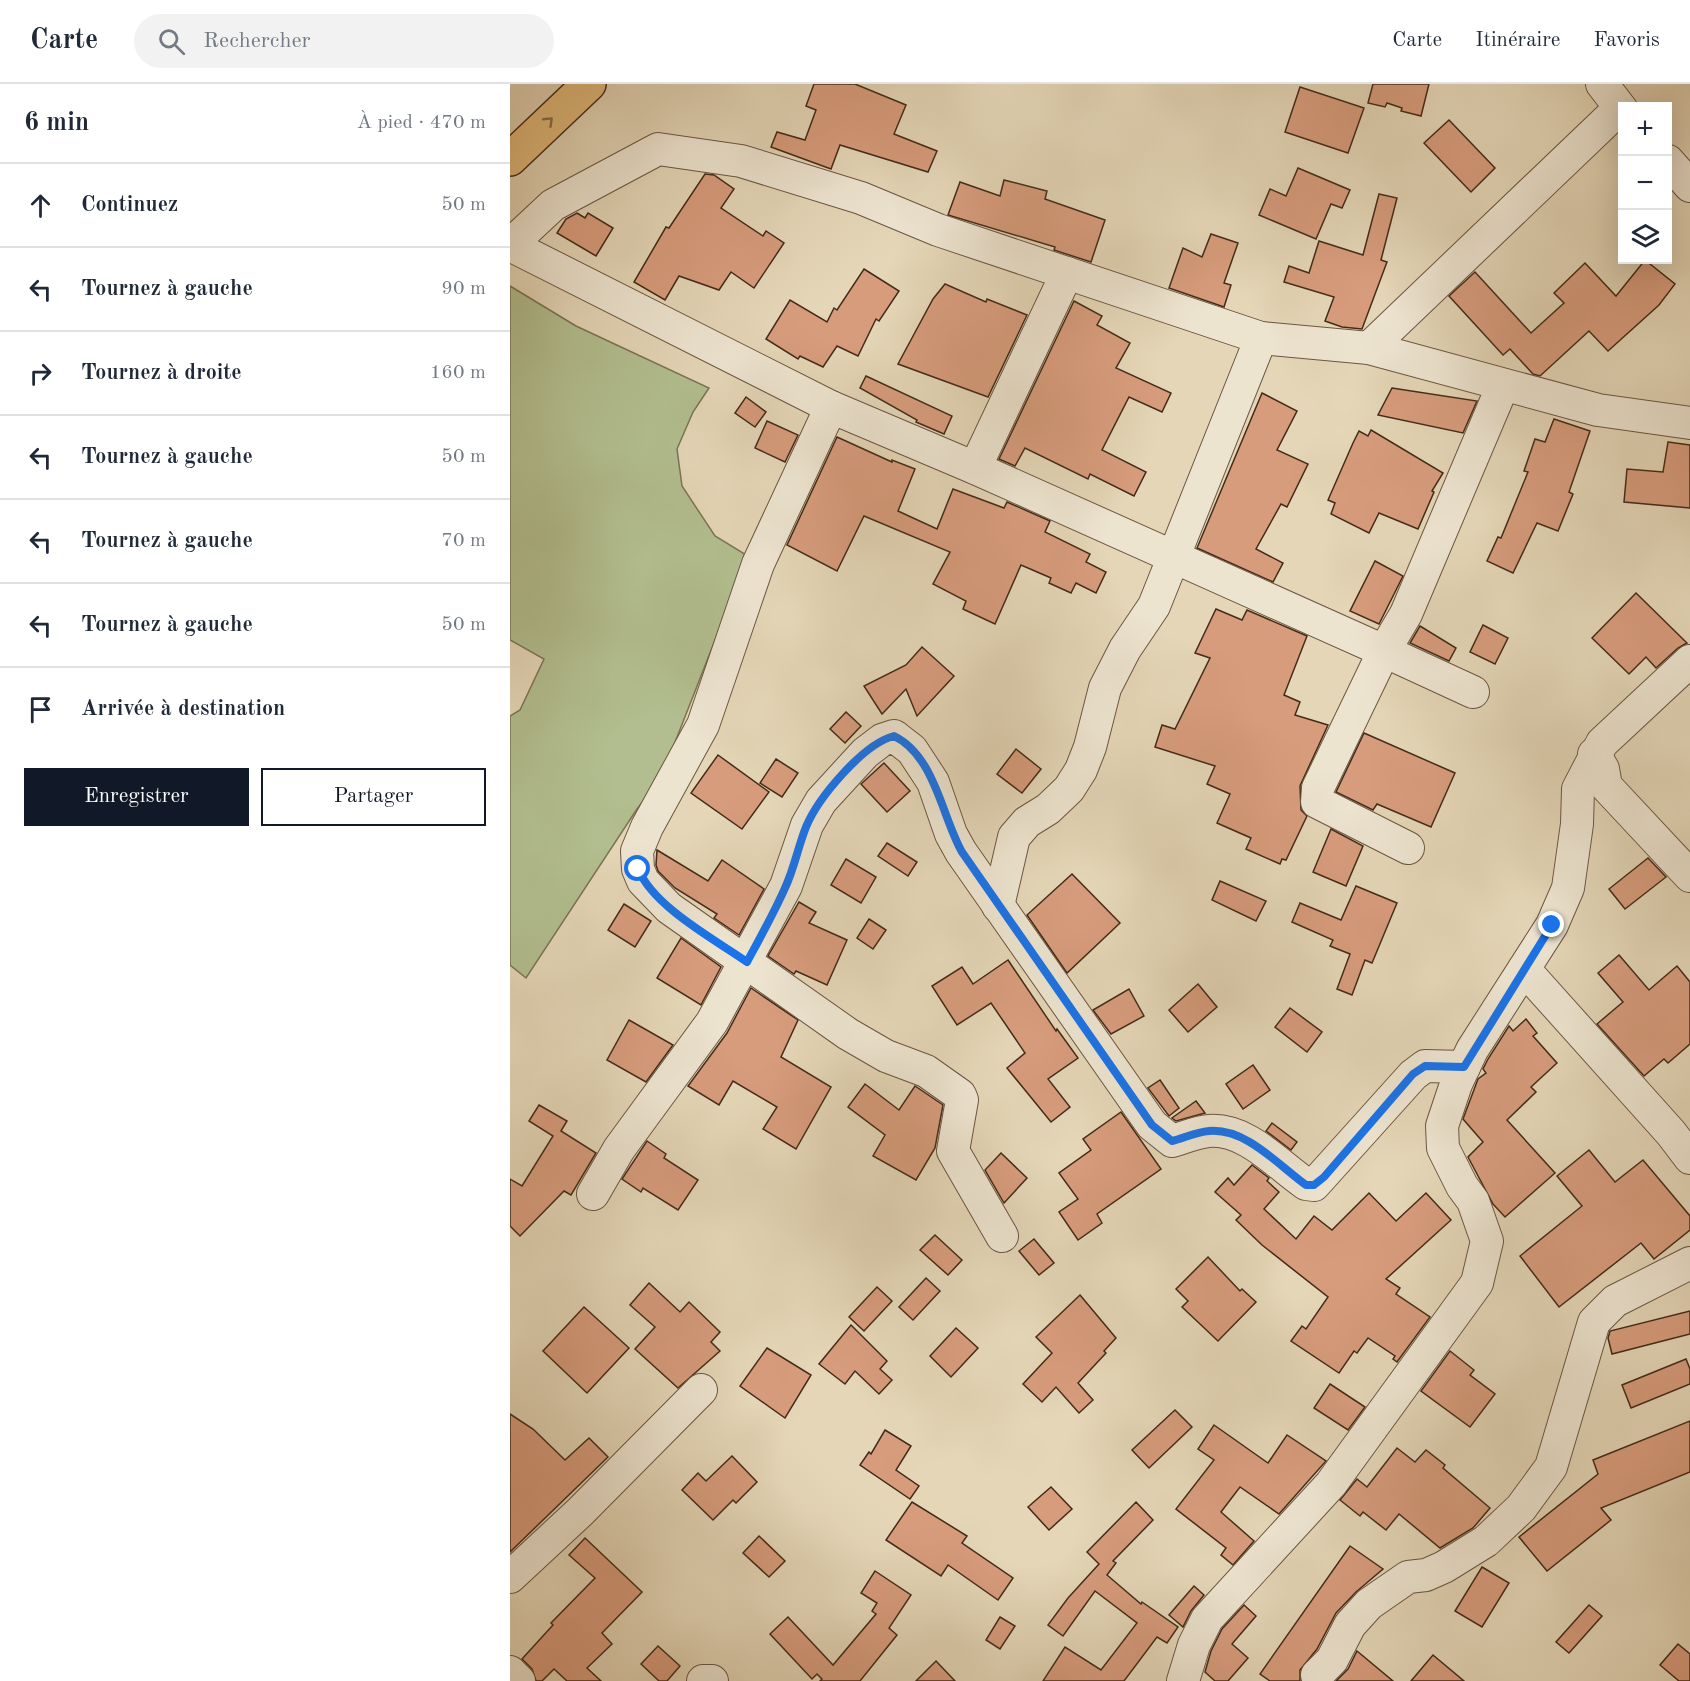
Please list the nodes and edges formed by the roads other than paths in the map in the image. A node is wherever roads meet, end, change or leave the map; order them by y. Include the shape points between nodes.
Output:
1 (589, 84) edge
2 (1615, 101) edge
3 (510, 159) edge
4 (1672, 166) edge
5 (1690, 186) edge
6 (510, 245) edge
7 (1067, 273) junction
8 (1261, 338) junction
9 (1369, 348) junction
10 (1503, 385) junction
11 (831, 407) junction
12 (1690, 423) edge
13 (975, 468) junction
14 (1174, 557) junction
15 (1384, 651) junction
16 (1690, 661) edge
17 (1473, 692) dead end
18 (1594, 754) junction
19 (1408, 848) dead end
20 (1690, 876) edge
21 (998, 906) junction
22 (747, 962) junction
23 (1524, 969) junction
24 (1464, 1067) junction
25 (1690, 1158) edge
26 (593, 1194) dead end
27 (1002, 1236) dead end
28 (1690, 1263) edge
29 (701, 1390) dead end
30 (510, 1576) edge
31 (510, 1672) edge
32 (1317, 1676) dead end
33 (519, 1681) edge
34 (703, 1681) edge
35 (712, 1681) edge
36 (1183, 1681) edge

3 -> 1 main road
2 - 9 street
4 - 5 street
6 - 7 street via 553,205 658,149 741,161 861,198 938,230
6 - 11 street
7 - 8 street
7 - 13 street
8 - 9 street
8 - 14 street
9 - 10 street
10 - 12 street via 1598,410
10 - 15 street via 1406,614
11 - 13 street
11 - 22 street via 758,564 703,725 637,851 643,881 669,908
13 - 14 street
14 - 15 street
14 - 21 street via 1154,606 1105,688 1081,770 1069,789 1014,837
15 - 17 street
15 - 19 street via 1318,788 1317,802
16 - 18 street
18 - 20 street via 1603,769 1606,786
18 - 23 street via 1578,789 1568,888 1552,925
21 - 22 street via 951,834 933,782 912,750 894,736 864,753 821,801 807,825 786,886
21 - 24 street via 1152,1125 1172,1141 1209,1131 1231,1132 1306,1185 1314,1185 1413,1074 1425,1066
22 - 26 street via 712,1022 619,1149
22 - 27 street via 848,1034 886,1056 926,1071 960,1095 953,1151
23 - 24 street
23 - 25 street
24 - 36 street via 1442,1126 1443,1148 1473,1201 1487,1241 1477,1283 1330,1484 1207,1619
28 - 32 street via 1615,1301 1594,1322 1551,1467 1521,1508 1486,1541 1444,1568 1408,1577 1369,1604 1350,1625 1332,1660
29 - 30 street
31 - 33 street
34 - 35 street

